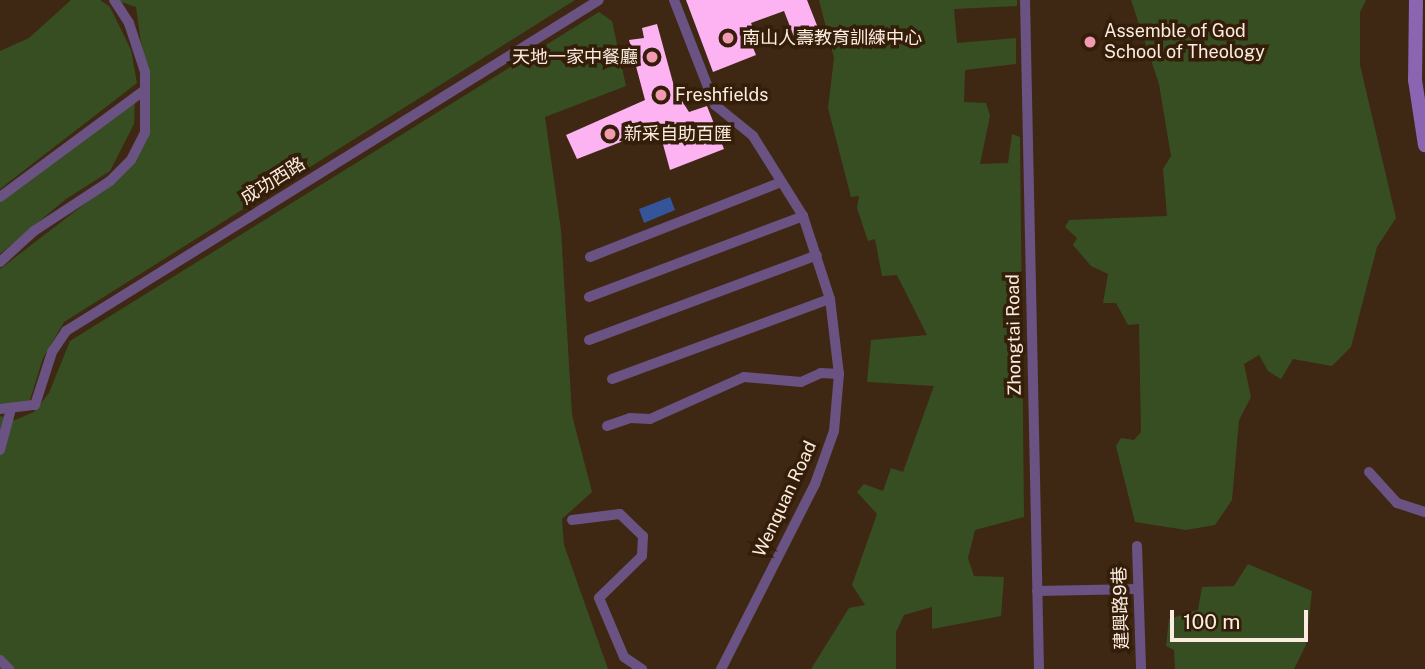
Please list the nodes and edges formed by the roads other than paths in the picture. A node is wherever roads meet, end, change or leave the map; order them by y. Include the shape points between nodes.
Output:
1 (114, 0) edge
2 (600, 0) edge
3 (674, 0) edge
4 (1025, 0) edge
5 (1416, 0) edge
6 (1425, 0) edge
7 (1421, 83) edge
8 (142, 92) junction
9 (1425, 145) edge
10 (782, 182) junction
11 (0, 197) edge
12 (803, 216) junction
13 (817, 255) junction
14 (590, 257) dead end
15 (0, 262) edge
16 (589, 297) dead end
17 (830, 299) junction
18 (589, 340) dead end
19 (839, 374) junction
20 (612, 379) dead end
21 (5, 411) edge
22 (607, 426) dead end
23 (0, 450) edge
24 (1369, 472) dead end
25 (1425, 512) edge
26 (572, 520) dead end
27 (1137, 546) dead end
28 (1138, 589) junction
29 (1037, 591) junction
30 (0, 660) edge
31 (9, 669) edge
32 (642, 669) edge
33 (721, 669) edge
34 (1039, 669) edge
35 (1141, 669) edge

1 - 8 street via 135,38 145,72
2 - 21 street, 成功西路 via 66,331 51,352 35,405
3 - 10 street, Wenquan Road via 715,105 753,135
4 - 29 street, Zhongtai Road
5 - 7 street
6 - 7 street
7 - 9 street
8 - 11 street
8 - 15 street via 148,117 131,160
10 - 12 street, Wenquan Road
10 - 14 street
12 - 13 street, Wenquan Road
12 - 16 street
13 - 17 street, Wenquan Road
13 - 18 street
17 - 19 street, Wenquan Road
17 - 20 street
19 - 22 street via 821,373 802,382 744,377 650,419 630,418
19 - 33 street, Wenquan Road via 834,431 815,484
21 - 23 street
24 - 25 street via 1397,503
26 - 32 street via 620,514 643,536 642,556 599,597 624,657
27 - 28 street, 建興路9巷
28 - 29 street
28 - 35 street, 建興路9巷
29 - 34 street, Zhongtai Road
30 - 31 street

